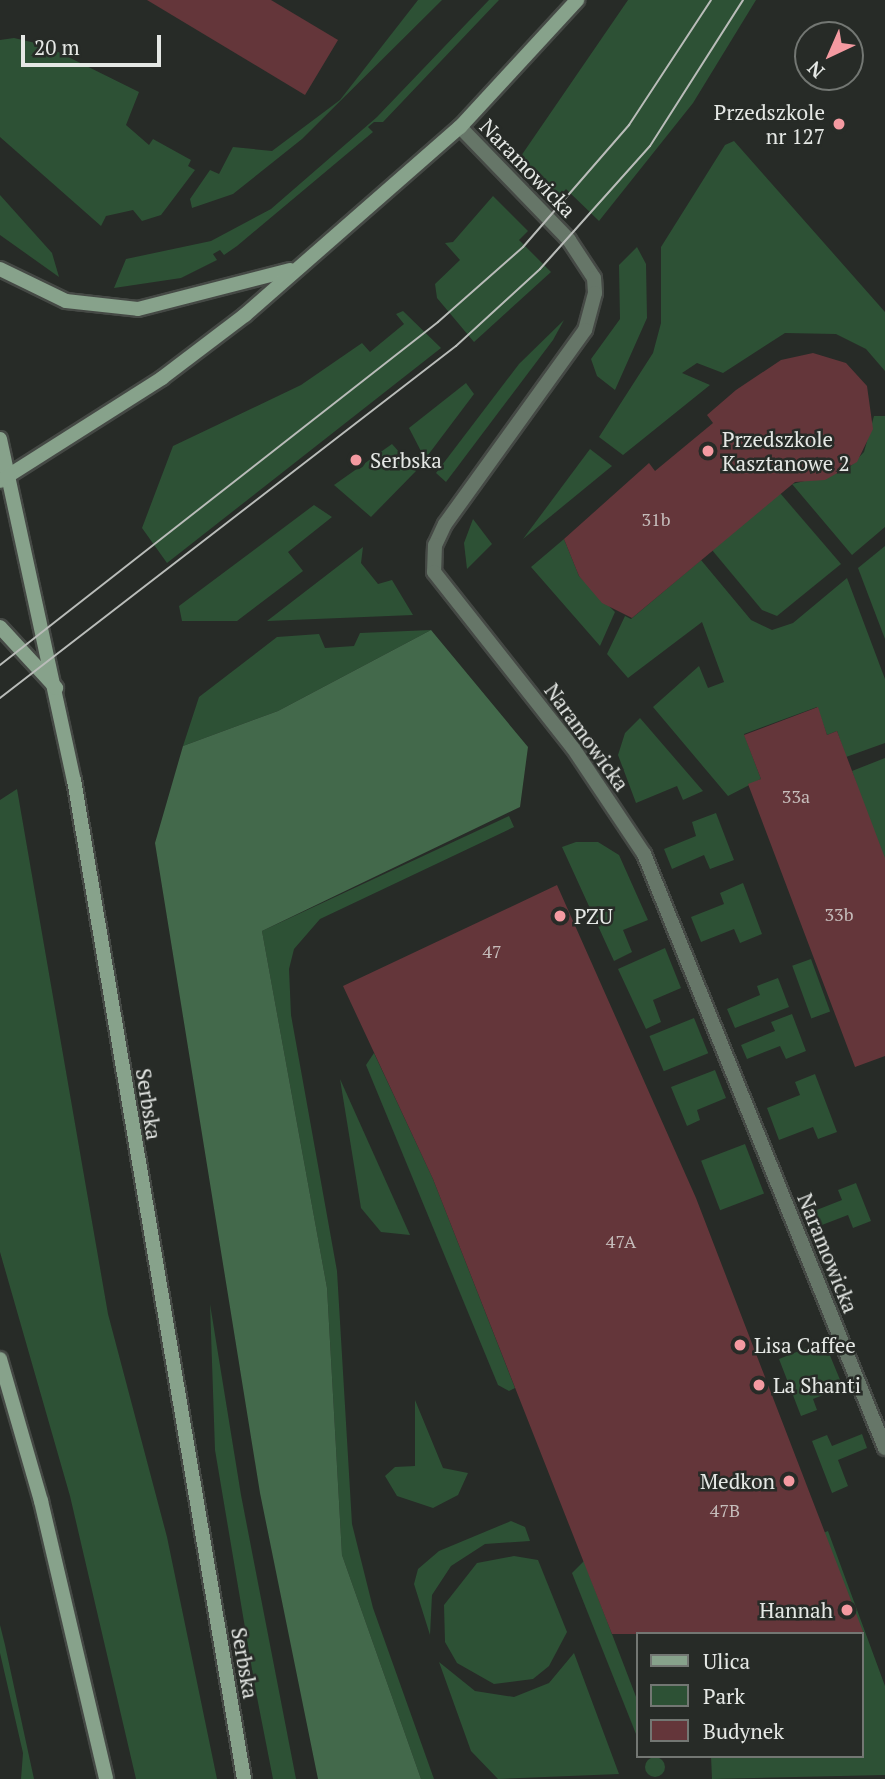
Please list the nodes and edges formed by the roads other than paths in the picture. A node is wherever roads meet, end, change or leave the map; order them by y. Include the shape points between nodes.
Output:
1 (577, 0) edge
2 (460, 127) junction
3 (298, 267) junction
4 (0, 269) edge
5 (0, 439) edge
6 (6, 478) edge
7 (0, 627) edge
8 (56, 688) junction
9 (0, 1359) edge
10 (885, 1448) edge
11 (106, 1779) edge
12 (244, 1779) edge

1 - 2 street, Naramowicka
2 - 3 street, Naramowicka
2 - 10 street, Naramowicka via 569,240 594,278 595,293 585,330 444,524 435,545 434,572 573,748 644,854
3 - 4 street via 138,309 66,301
3 - 6 street, Naramowicka via 162,378
5 - 6 street, Serbska
6 - 8 street, Serbska
7 - 8 street
8 - 12 street, Serbska
9 - 11 street via 57,1564

